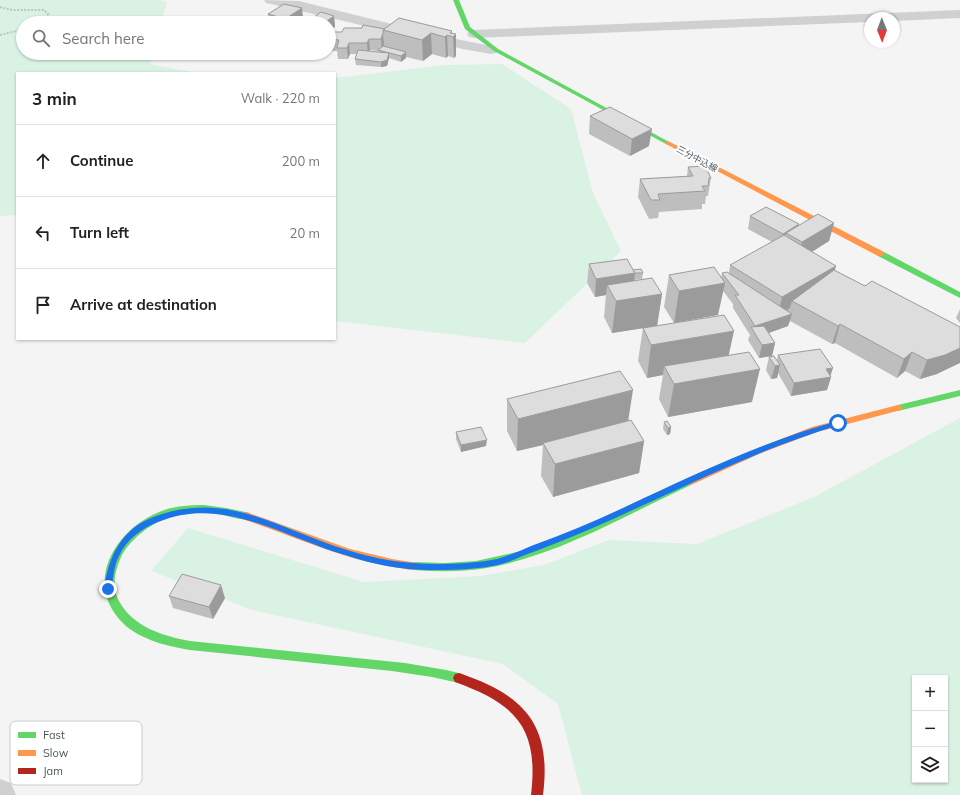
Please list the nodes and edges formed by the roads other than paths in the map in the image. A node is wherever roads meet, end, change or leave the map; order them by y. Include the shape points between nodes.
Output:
1 (271, 0) edge
2 (456, 0) edge
3 (960, 14) edge
4 (474, 34) junction
5 (496, 50) junction
6 (960, 294) edge
7 (960, 393) edge
8 (537, 795) edge

1 - 5 street via 439,40
2 - 4 street, 三分中込線 via 463,21
3 - 4 street
4 - 5 street, 三分中込線
5 - 6 street, 三分中込線 via 648,133
7 - 8 street via 865,415 800,434 697,477 576,533 497,562 436,567 392,565 345,553 244,515 197,509 168,514 147,523 129,536 116,553 108,589 117,611 138,628 157,637 217,648 401,667 445,675 484,687 510,703 528,724 538,753

